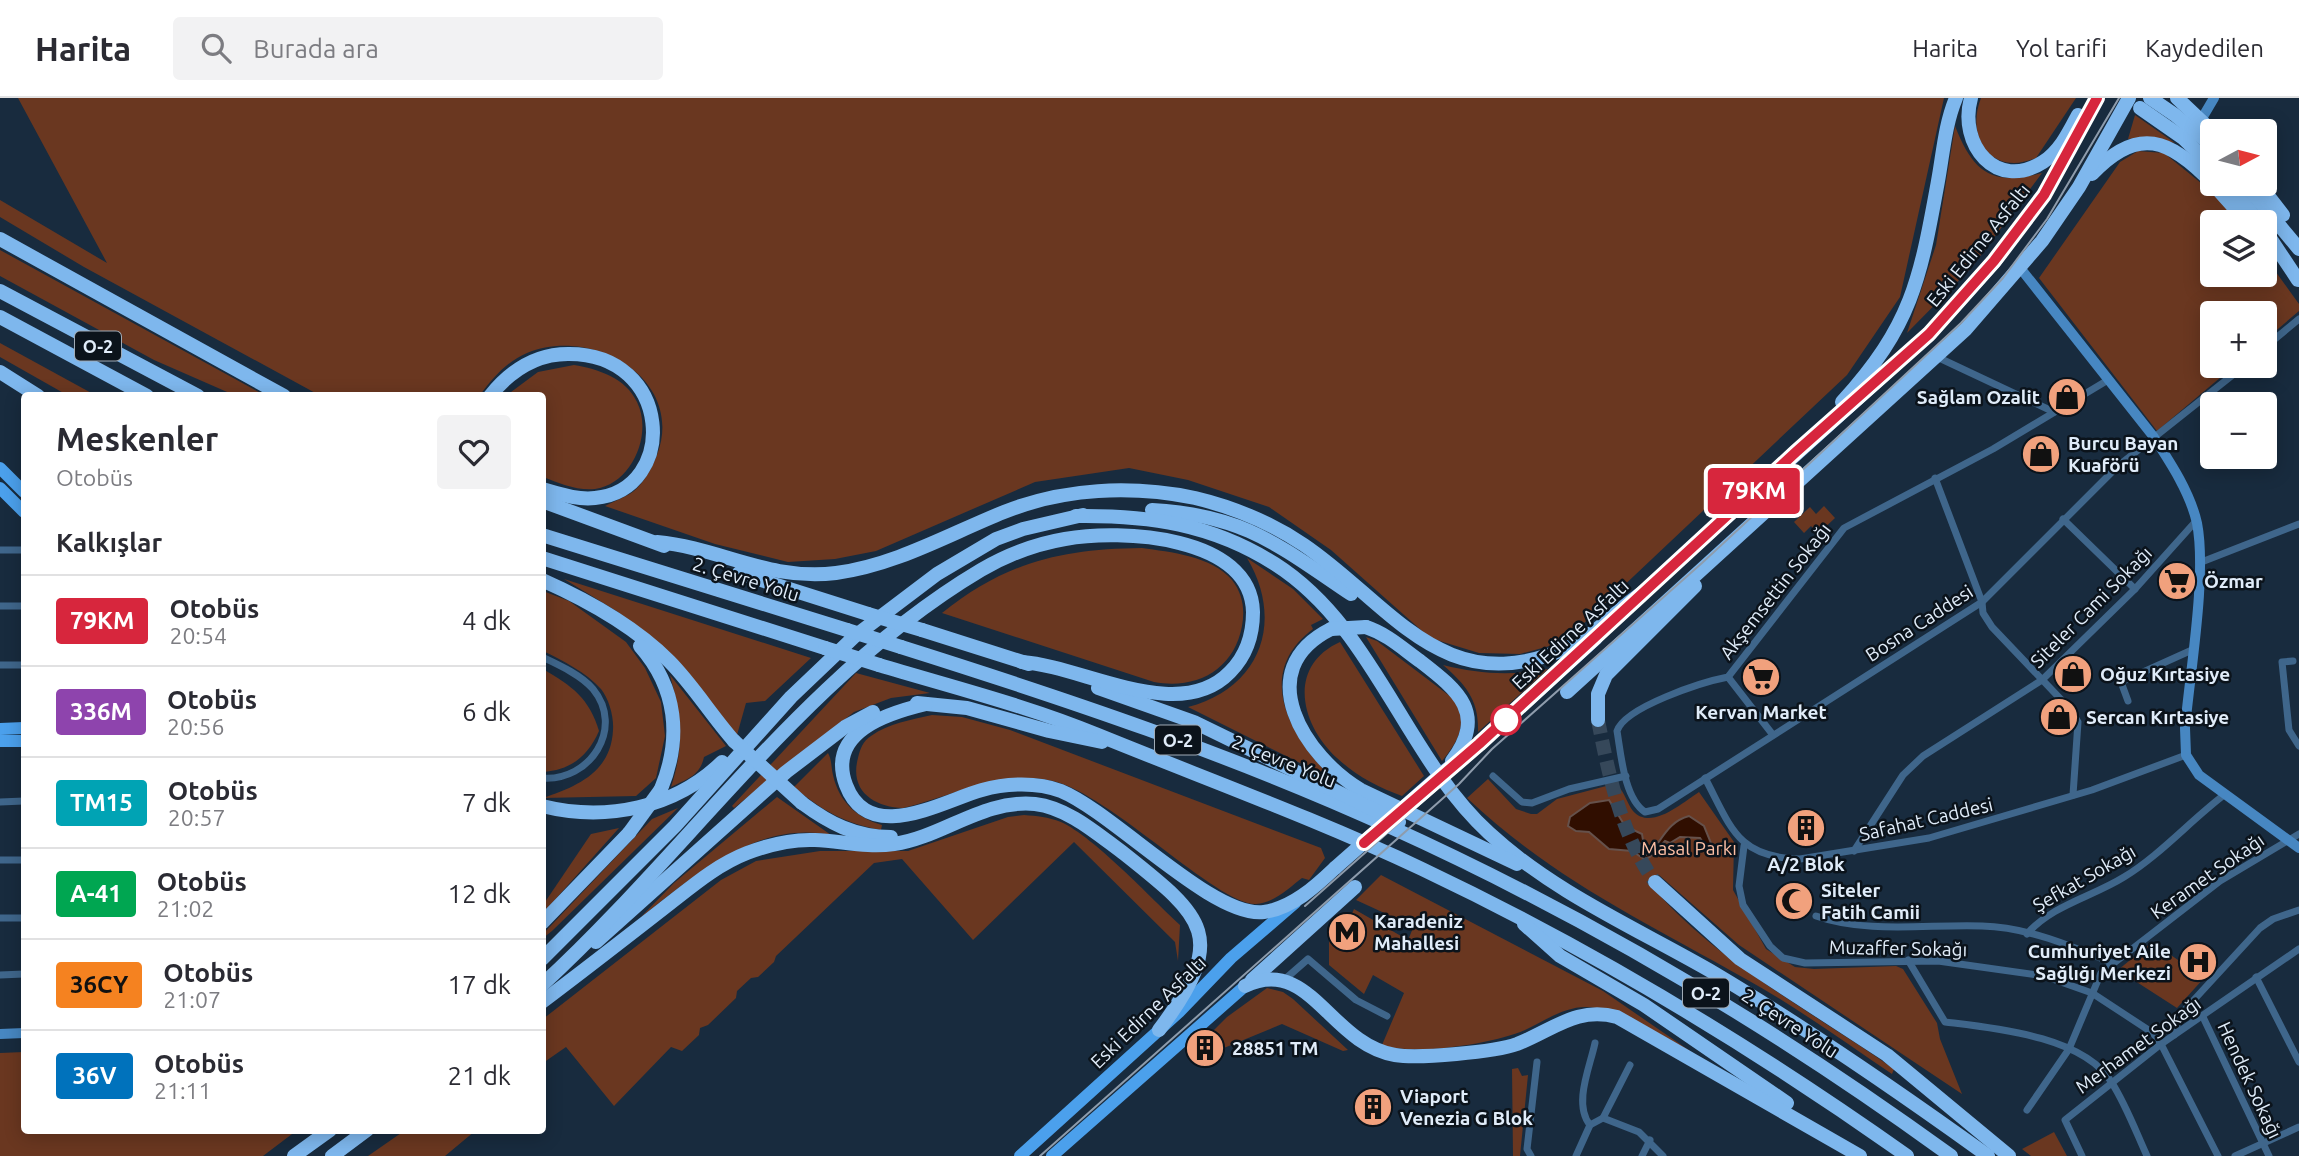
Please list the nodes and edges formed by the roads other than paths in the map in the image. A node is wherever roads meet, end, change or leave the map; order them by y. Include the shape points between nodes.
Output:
1 (1956, 98) edge
2 (1971, 98) edge
3 (2087, 98) edge
4 (2097, 98) edge
5 (2177, 98) edge
6 (2214, 98) edge
7 (2140, 101) edge
8 (2200, 119) edge
9 (2202, 119) edge
10 (2200, 138) edge
11 (2200, 154) edge
12 (2200, 172) edge
13 (2079, 187) junction
14 (2224, 196) edge
15 (2238, 196) edge
16 (2255, 196) edge
17 (2268, 196) edge
18 (2236, 210) edge
19 (2249, 210) edge
20 (0, 239) edge
21 (2299, 247) edge
22 (2277, 248) edge
23 (2277, 257) edge
24 (2021, 269) junction
25 (2299, 280) edge
26 (0, 292) edge
27 (0, 317) edge
28 (2299, 318) edge
29 (2277, 337) edge
30 (1944, 360) junction
31 (0, 372) edge
32 (2228, 378) edge
33 (2108, 380) junction
34 (32, 392) edge
35 (140, 392) edge
36 (190, 392) edge
37 (277, 392) edge
38 (494, 392) edge
39 (2054, 412) junction
40 (2153, 436) junction
41 (1796, 452) junction
42 (0, 468) edge
43 (1935, 478) junction
44 (14, 481) junction
45 (21, 489) edge
46 (1, 490) edge
47 (546, 490) edge
48 (546, 502) edge
49 (20, 508) edge
50 (1076, 516) junction
51 (2063, 519) junction
52 (2196, 521) junction
53 (2299, 524) edge
54 (546, 535) edge
55 (1740, 535) junction
56 (657, 542) junction
57 (0, 550) edge
58 (21, 550) edge
59 (546, 559) edge
60 (2199, 563) junction
61 (546, 582) edge
62 (2135, 589) junction
63 (1645, 590) junction
64 (1982, 602) junction
65 (21, 606) edge
66 (0, 607) edge
67 (615, 620) junction
68 (1394, 621) junction
69 (2192, 650) junction
70 (546, 660) edge
71 (1022, 662) junction
72 (2293, 662) dead end
73 (0, 665) edge
74 (21, 665) edge
75 (1728, 677) junction
76 (2042, 680) junction
77 (1567, 692) dead end
78 (2128, 701) dead end
79 (926, 704) junction
80 (1598, 720) tunnel mouth
81 (21, 728) edge
82 (0, 729) edge
83 (760, 729) junction
84 (1773, 735) junction
85 (0, 741) edge
86 (21, 741) edge
87 (1115, 743) junction
88 (2299, 746) edge
89 (2186, 755) junction
90 (1445, 771) junction
91 (1493, 776) dead end
92 (1626, 776) junction
93 (546, 777) edge
94 (1704, 778) junction
95 (2073, 795) junction
96 (2224, 795) junction
97 (21, 801) edge
98 (0, 802) edge
99 (546, 807) edge
100 (927, 834) junction
101 (2294, 837) edge
102 (1744, 846) junction
103 (2299, 848) edge
104 (1854, 851) junction
105 (1447, 853) junction
106 (0, 860) edge
107 (21, 860) edge
108 (1543, 876) junction
109 (1655, 881) tunnel mouth
110 (1355, 887) dead end
111 (1308, 893) junction
112 (2299, 909) edge
113 (1516, 915) junction
114 (1816, 916) dead end
115 (0, 918) edge
116 (21, 918) edge
117 (546, 919) edge
118 (2027, 934) junction
119 (2299, 949) edge
120 (546, 955) edge
121 (1908, 960) junction
122 (2112, 963) junction
123 (21, 974) edge
124 (0, 975) edge
125 (554, 975) junction
126 (2256, 977) junction
127 (1284, 980) junction
128 (546, 982) edge
129 (1245, 986) junction
130 (2092, 993) junction
131 (546, 999) edge
132 (1387, 1016) dead end
133 (2203, 1017) junction
134 (1159, 1030) junction
135 (21, 1033) edge
136 (0, 1034) edge
137 (2174, 1036) junction
138 (0, 1041) edge
139 (21, 1041) edge
140 (1595, 1043) dead end
141 (2161, 1044) junction
142 (2068, 1049) junction
143 (1536, 1062) dead end
144 (2299, 1062) edge
145 (1630, 1065) dead end
146 (2112, 1082) junction
147 (2027, 1110) dead end
148 (1603, 1118) junction
149 (1590, 1125) junction
150 (2299, 1127) edge
151 (313, 1134) edge
152 (324, 1134) edge
153 (361, 1134) edge
154 (1650, 1140) junction
155 (2263, 1143) junction
156 (294, 1156) edge
157 (332, 1156) edge
158 (1020, 1156) edge
159 (1052, 1156) edge
160 (1531, 1156) edge
161 (1576, 1156) edge
162 (1642, 1156) edge
163 (1663, 1156) edge
164 (1860, 1156) edge
165 (1866, 1156) edge
166 (1907, 1156) edge
167 (1951, 1156) edge
168 (1988, 1156) edge
169 (2009, 1156) edge
170 (2082, 1156) edge
171 (2147, 1156) edge
172 (2218, 1156) edge
173 (2235, 1156) edge
174 (2269, 1156) edge

1 - 41 highway via 1923,259 1907,311 1880,358
2 - 3 highway via 1967,126 1974,146 1993,165 2018,171 2032,168 2056,150
4 - 41 highway, Eski Edirne Asfaltı via 2044,195 1987,270 1929,334
5 - 8 highway
6 - 9 main road
7 - 10 highway
7 - 11 highway
7 - 13 highway
12 - 13 highway via 2176,150 2149,142 2117,151
13 - 24 highway
14 - 18 highway
15 - 19 highway
16 - 21 highway
17 - 21 highway
20 - 37 highway
22 - 25 highway
23 - 25 highway
24 - 30 highway
24 - 33 main road
26 - 36 highway, O-2
27 - 35 highway, O-2
28 - 29 street
30 - 39 street
30 - 55 highway
31 - 34 highway
32 - 40 street, Bosna Caddesi
33 - 39 street, Akşemsettin Sokağı
33 - 40 main road
38 - 47 highway via 517,369 537,359 565,354 598,358 620,368 647,397 652,443 641,470 629,484 614,494 592,499
39 - 43 street, Akşemsettin Sokağı
40 - 51 street, Bosna Caddesi
40 - 52 main road
41 - 63 highway, Eski Edirne Asfaltı
42 - 44 main road
43 - 64 street
43 - 75 street, Akşemsettin Sokağı via 1844,528
44 - 45 main road
44 - 46 main road
46 - 49 main road
48 - 56 highway
50 - 68 highway via 1138,509 1221,519 1246,527
50 - 83 highway via 996,540 937,574 855,636
50 - 108 highway via 1145,517 1203,529 1249,549 1285,572 1339,623 1452,795 1488,832
51 - 62 street
51 - 64 street, Bosna Caddesi
52 - 60 main road
52 - 62 street, Siteler Cami Sokağı
53 - 60 street
54 - 105 highway, 2. Çevre Yolu / O-2, bridge via 1041,691 1190,744
55 - 77 highway
55 - 80 highway via 1606,675 1598,694
56 - 68 highway via 762,569 836,573 887,562 1026,504 1077,493 1145,490 1211,502 1277,529 1323,560
56 - 71 highway, bridge
57 - 58 street
59 - 87 highway, O-2, bridge
60 - 69 main road
61 - 67 highway
62 - 76 street, Siteler Cami Sokağı
63 - 68 highway via 1576,643 1518,661 1492,663 1454,656 1414,637
63 - 90 highway, Eski Edirne Asfaltı
64 - 76 street via 1992,627
64 - 84 street, Bosna Caddesi
65 - 66 street
67 - 100 highway, bridge via 670,662 734,741 832,824 888,837
67 - 117 highway, bridge via 651,659 669,694 673,748 661,789 629,833
69 - 78 street via 2120,682
69 - 89 main road
70 - 93 street via 593,689 608,719 601,747 591,758 566,774
71 - 105 highway via 1194,722 1390,816
71 - 125 highway via 1055,666 1158,694 1197,691 1224,678 1245,652 1253,623 1248,592 1240,576 1216,557 1134,536 1064,539 984,568 849,667
72 - 88 street via 2282,662 2288,730
73 - 74 street
75 - 84 street
75 - 92 street, Akşemsettin Sokağı via 1664,699 1622,720 1617,731
76 - 95 street via 2078,722
76 - 104 street, Siteler Cami Sokağı via 1923,755 1902,775
79 - 87 highway via 967,708 1090,741
79 - 111 highway via 878,719 849,743 844,757 845,782 857,803 871,812 905,816 998,786 1055,789 1090,806 1230,906 1264,912
79 - 125 highway via 897,704 845,727 786,772
81 - 82 main road
83 - 99 highway via 699,781 663,801 608,811
83 - 120 highway via 675,826
84 - 94 street, Bosna Caddesi
85 - 86 main road
87 - 113 highway, O-2 via 1321,824
89 - 95 street, Safahat Caddesi
89 - 96 main road via 2199,775
90 - 108 highway, bridge via 1467,734 1468,713 1464,702 1436,674 1391,639 1366,627 1331,629 1299,653 1290,677 1293,710 1330,768 1362,790
90 - 111 highway, Eski Edirne Asfaltı, bridge
91 - 92 street via 1522,802 1532,803
92 - 94 street, Bosna Caddesi via 1636,803 1646,812
94 - 102 street
95 - 104 street, Safahat Caddesi via 1929,838
96 - 101 main road
96 - 118 street, Şefkat Sokağı via 2141,866 2049,914
97 - 98 street
100 - 131 highway via 872,846 792,842 735,858 683,892
100 - 134 highway via 1003,806 1036,804 1093,830 1171,890 1195,922 1199,959 1193,981
101 - 103 main road
101 - 122 street, Keramet Sokağı via 2220,881
102 - 104 street, Safahat Caddesi via 1778,859
102 - 121 street, Muzaffer Sokağı via 1739,886 1743,905 1783,958 1805,963
105 - 167 highway, 2. Çevre Yolu / O-2 via 1701,989
106 - 107 street
108 - 168 highway via 1757,999
109 - 169 highway via 1740,959 1887,1055
110 - 129 highway
111 - 134 main road, Eski Edirne Asfaltı via 1231,958
112 - 137 street via 2260,928 2180,1015
113 - 165 highway via 1560,956 1644,1005
113 - 166 highway, O-2 via 1696,1016
114 - 118 street, Şefkat Sokağı via 1843,925 1986,926
115 - 116 street
118 - 122 street
119 - 126 street, Merhamet Sokağı
121 - 130 street, Muzaffer Sokağı via 2044,976
121 - 142 street via 1945,1022 2013,1031
122 - 130 street, Keramet Sokağı via 2101,973
123 - 124 street
125 - 128 highway
126 - 133 street, Merhamet Sokağı
126 - 144 street
127 - 129 highway via 1269,977
127 - 132 street via 1308,959 1356,1000
127 - 164 highway via 1304,990 1352,1037 1384,1053 1409,1057 1508,1047 1582,1014 1618,1017
129 - 159 main road
130 - 141 street, Muzaffer Sokağı via 2153,1033
130 - 142 street, Keramet Sokağı
133 - 137 street, Merhamet Sokağı
133 - 155 street, Hendek Sokağı
134 - 158 main road, Eski Edirne Asfaltı
135 - 136 main road
137 - 141 street, Merhamet Sokağı
138 - 139 main road
140 - 149 street via 1583,1112
141 - 146 street, Merhamet Sokağı
141 - 172 street
142 - 146 street via 2098,1066
142 - 147 street, Keramet Sokağı
143 - 160 street via 1527,1149
145 - 148 street
146 - 170 street, Merhamet Sokağı via 2065,1119
146 - 171 street
148 - 149 street
148 - 154 street
149 - 161 street
150 - 155 street
151 - 156 highway
152 - 156 highway
153 - 157 highway
154 - 162 street
154 - 163 street
155 - 173 street
155 - 174 street, Hendek Sokağı

